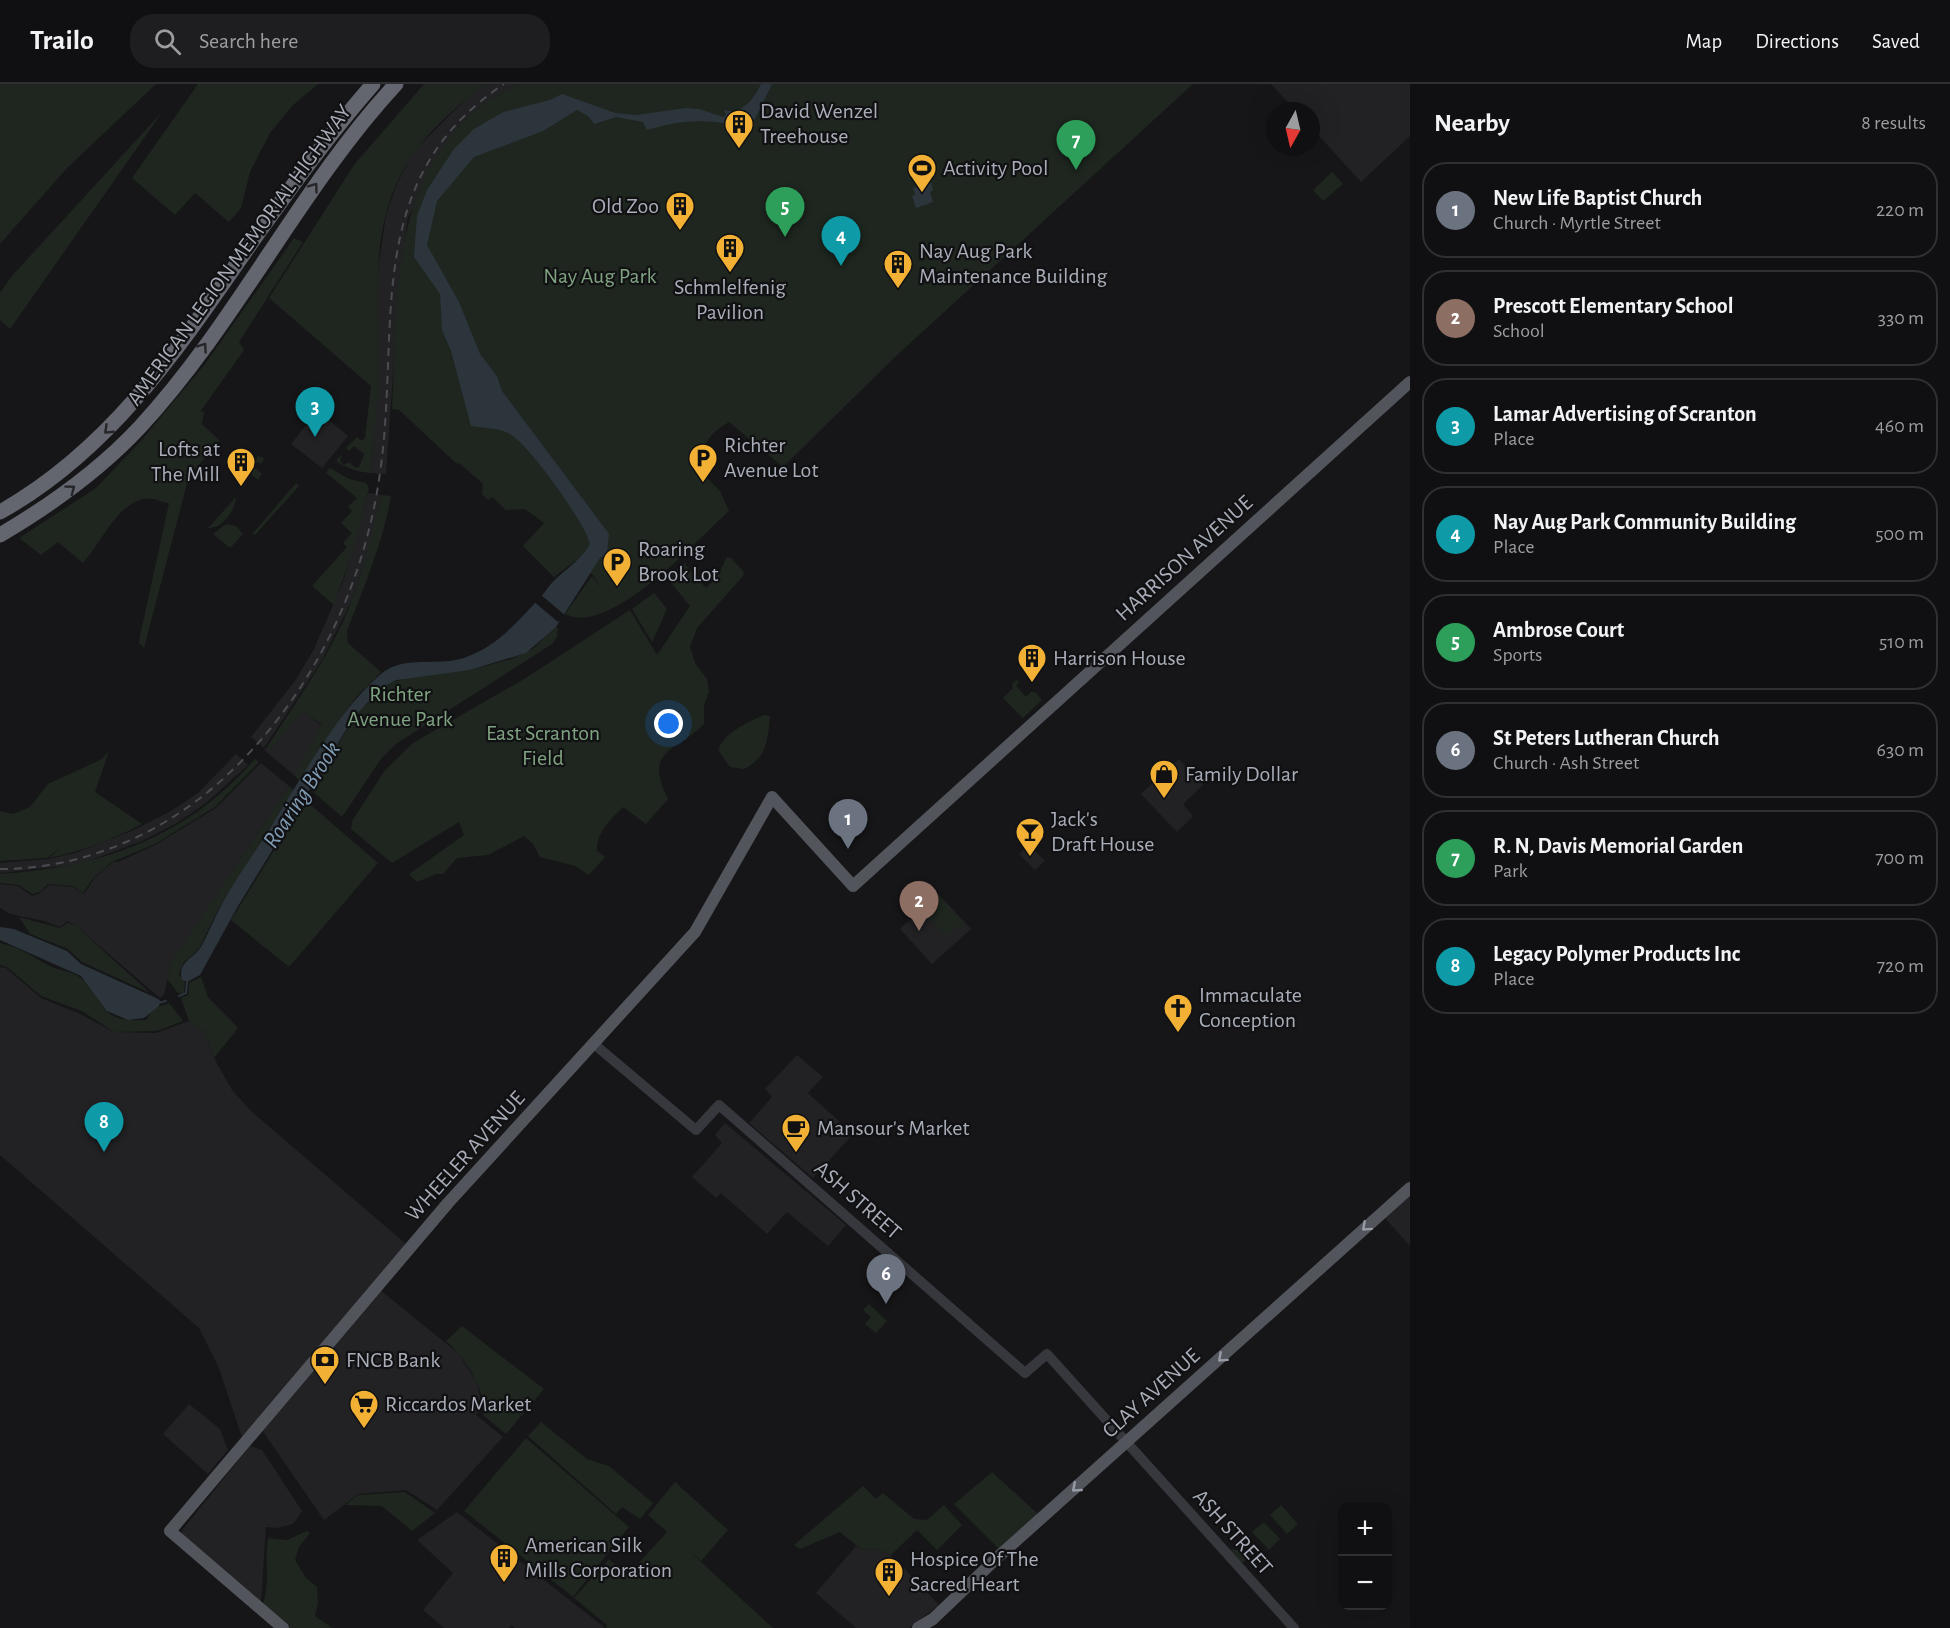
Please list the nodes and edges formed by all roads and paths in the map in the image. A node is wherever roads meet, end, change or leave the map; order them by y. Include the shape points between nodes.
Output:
1 (373, 84) edge
2 (396, 84) edge
3 (1410, 382) edge
4 (2, 511) edge
5 (0, 535) edge
6 (772, 797) joint
7 (594, 1044) junction
8 (1410, 1188) edge
9 (1126, 1444) junction
10 (255, 1603) junction
11 (268, 1628) edge
12 (284, 1628) edge
13 (918, 1628) edge
14 (1294, 1628) edge

1 -> 4 highway, AMERICAN LEGION MEMORIAL HIGHWAY via 322,145 141,395 74,461
5 -> 2 highway, AMERICAN LEGION MEMORIAL HIGHWAY via 41,511 98,467 157,408 338,155
3 - 6 main road, HARRISON AVENUE via 853,886
6 - 7 main road, WHEELER AVENUE via 699,927
7 - 9 street, ASH STREET via 696,1130 719,1105 1025,1373 1047,1354
7 - 10 main road, WHEELER AVENUE via 448,1203 170,1531
8 -> 9 main road, CLAY AVENUE
9 -> 13 main road, CLAY AVENUE via 933,1619
9 - 14 street, ASH STREET
10 - 11 main road
10 - 12 main road

